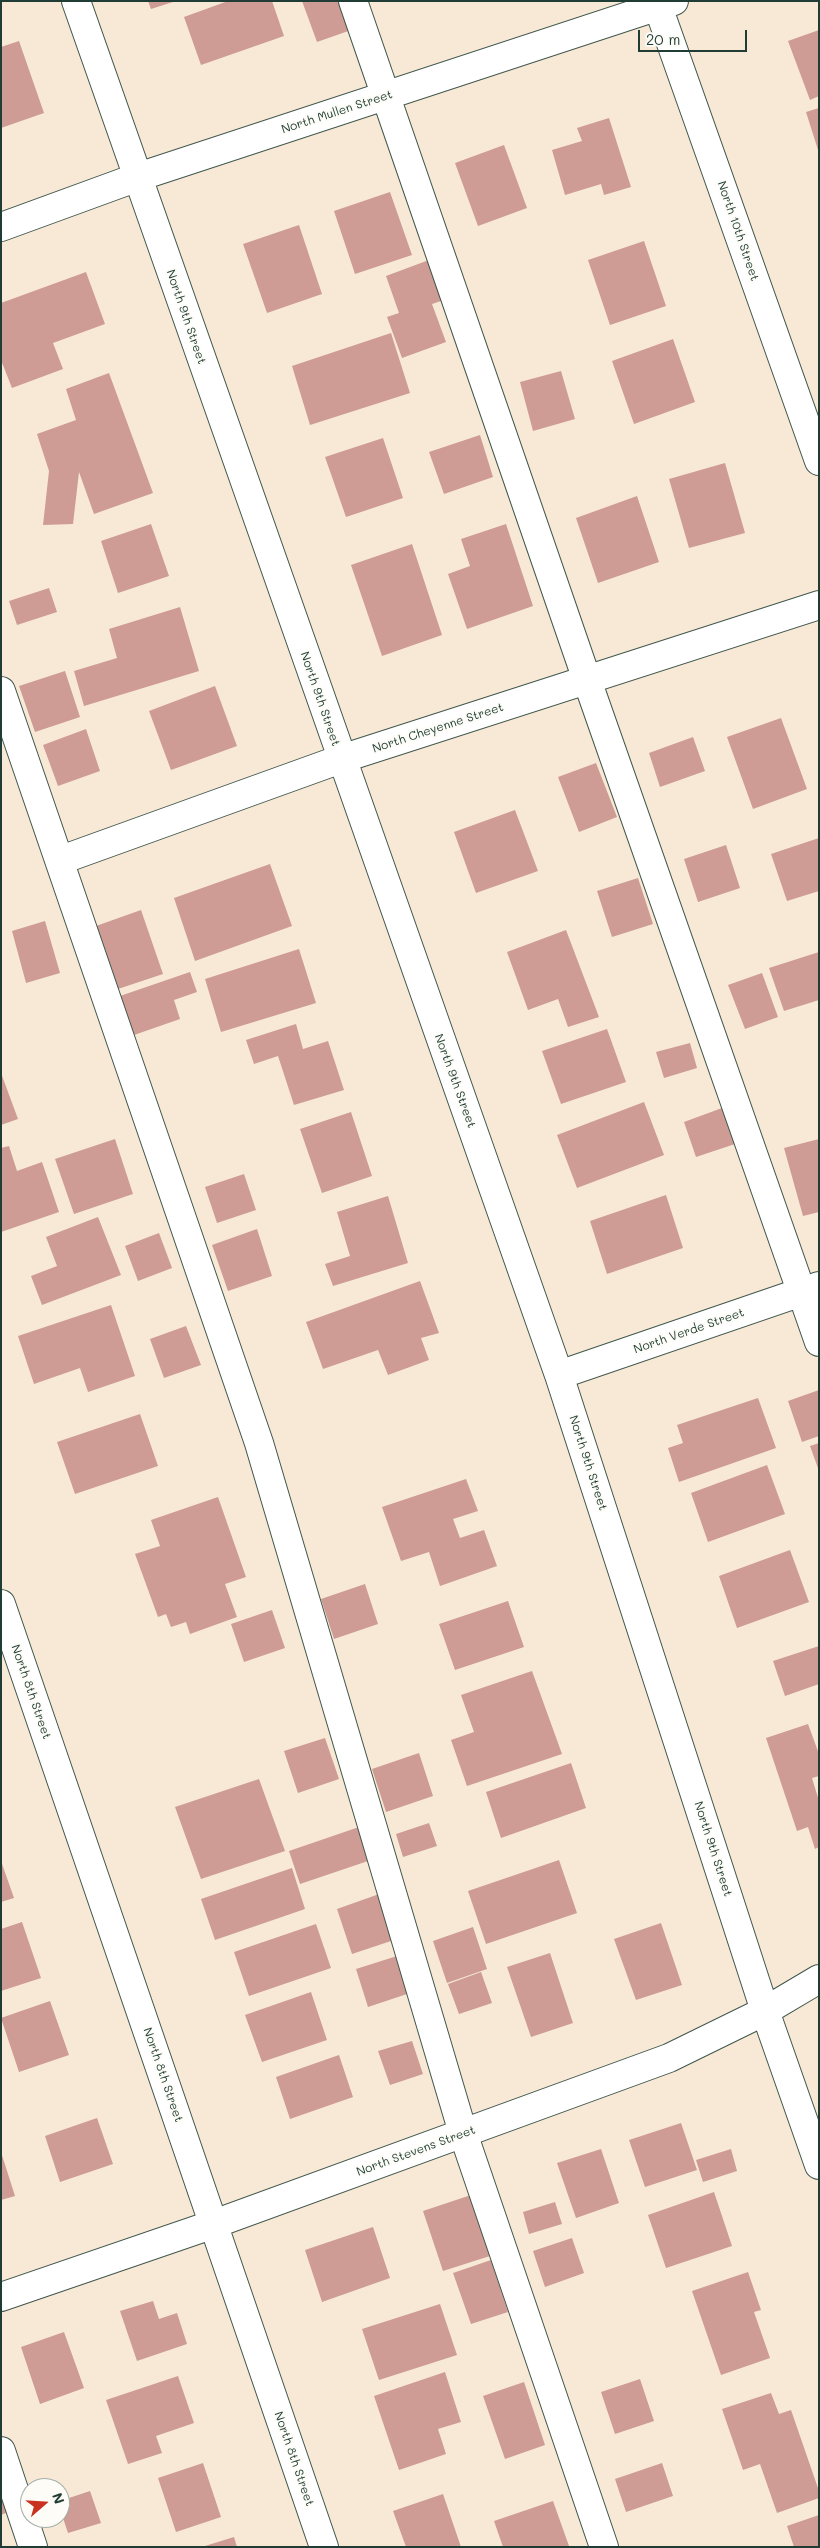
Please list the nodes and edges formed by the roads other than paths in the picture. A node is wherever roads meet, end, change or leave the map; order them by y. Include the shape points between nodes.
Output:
1 (76, 1) edge
2 (353, 1) edge
3 (663, 3) edge
4 (386, 96) junction
5 (138, 178) junction
6 (1, 228) edge
7 (819, 461) edge
8 (819, 605) edge
9 (587, 680) junction
10 (1, 690) edge
11 (340, 759) junction
12 (60, 860) junction
13 (809, 1289) edge
14 (819, 1342) edge
15 (559, 1375) junction
16 (1, 1604) edge
17 (819, 1979) edge
18 (765, 2011) junction
19 (463, 2133) junction
20 (819, 2165) edge
21 (214, 2224) junction
22 (1, 2297) edge
23 (1, 2451) edge
24 (34, 2547) edge
25 (324, 2547) edge
26 (604, 2547) edge

1 - 5 street, North 9th Street
2 - 4 street
3 - 4 street, North Mullen Street
3 - 7 street, North 10th Street
4 - 5 street, North Mullen Street
4 - 9 street
5 - 6 street, North Mullen Street
5 - 11 street, North 9th Street
8 - 9 street, North Cheyenne Street
9 - 11 street, North Cheyenne Street
9 - 13 street
10 - 12 street
11 - 12 street, North Cheyenne Street
11 - 15 street, North 9th Street
12 - 19 street via 259,1443
13 - 14 street
13 - 15 street, North Verde Street
15 - 18 street, North 9th Street
16 - 21 street, North 8th Street
17 - 18 street, North Stevens Street
18 - 19 street, North Stevens Street via 669,2058
18 - 20 street, North 9th Street
19 - 21 street, North Stevens Street
19 - 26 street
21 - 22 street, North Stevens Street
21 - 25 street, North 8th Street
23 - 24 street

